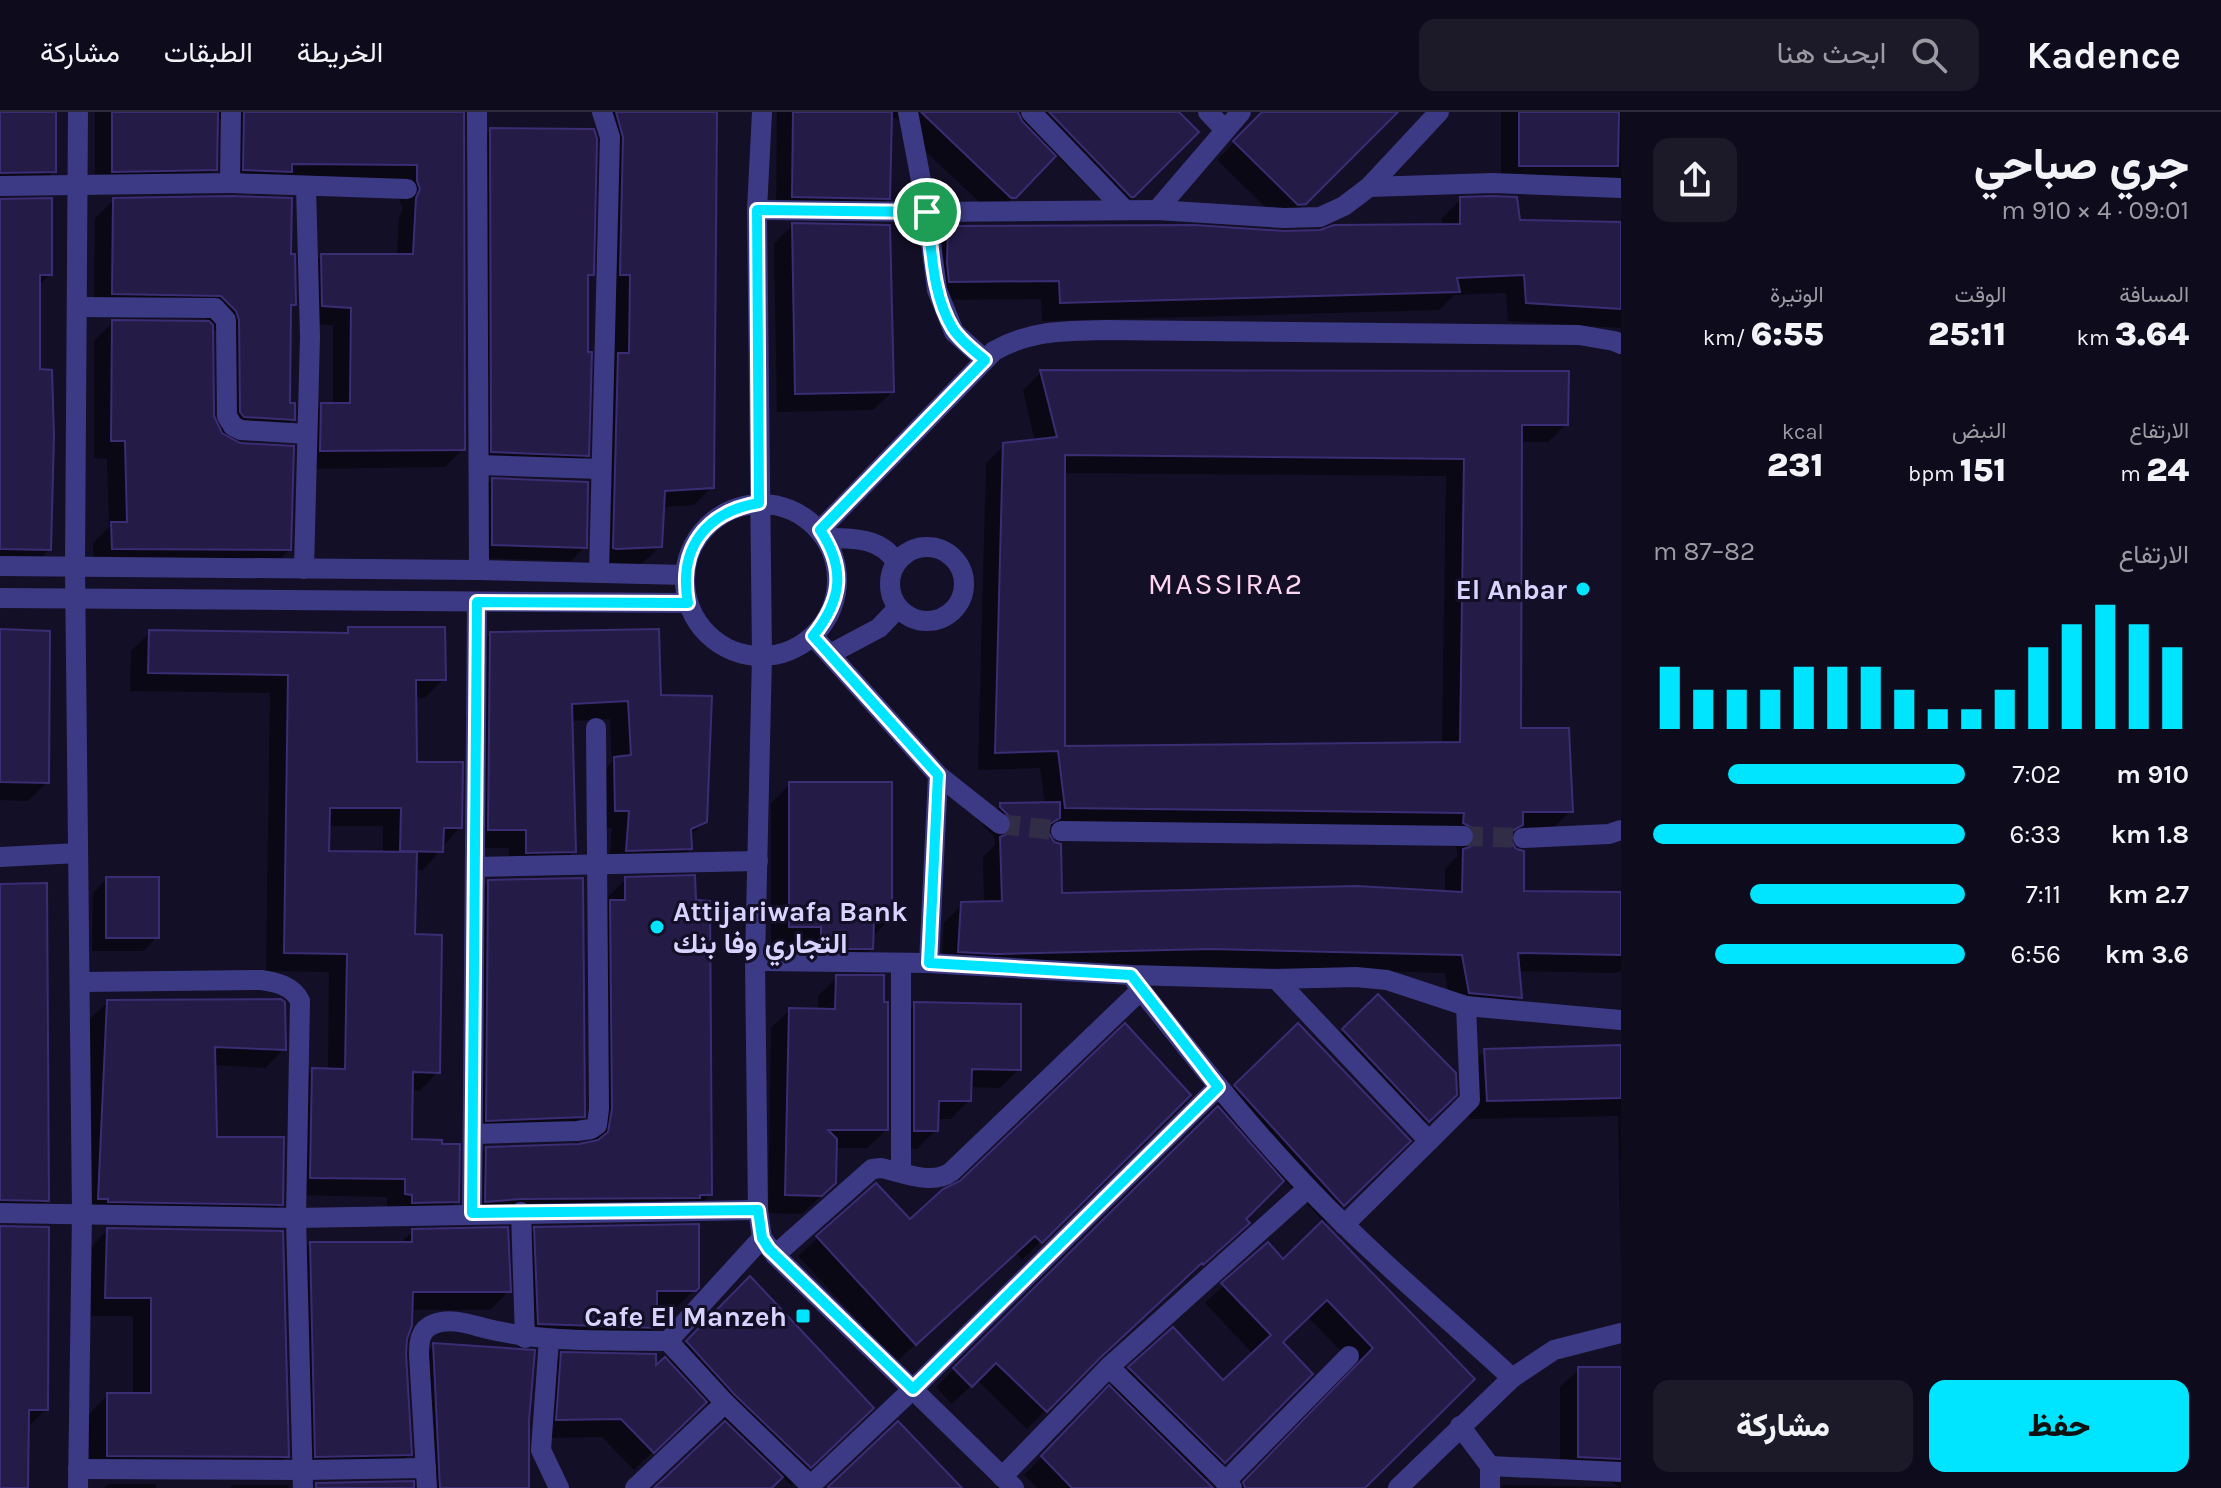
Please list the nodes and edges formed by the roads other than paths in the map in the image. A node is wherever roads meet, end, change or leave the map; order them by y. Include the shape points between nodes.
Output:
1 (78, 112) edge
2 (231, 112) edge
3 (477, 112) edge
4 (602, 112) edge
5 (762, 112) edge
6 (908, 112) edge
7 (1031, 112) edge
8 (1208, 112) edge
9 (1241, 112) edge
10 (1439, 112) edge
11 (1224, 129) junction
12 (230, 183) junction
13 (77, 185) junction
14 (0, 186) edge
15 (306, 186) junction
16 (1369, 187) junction
17 (1621, 188) edge
18 (407, 189) dead end
19 (757, 210) junction
20 (1125, 210) junction
21 (1157, 210) junction
22 (927, 212) junction
23 (78, 307) junction
24 (1621, 344) edge
25 (985, 360) junction
26 (307, 434) junction
27 (480, 465) junction
28 (600, 469) junction
29 (759, 503) junction
30 (823, 534) junction
31 (896, 563) junction
32 (0, 566) edge
33 (75, 567) junction
34 (304, 569) junction
35 (479, 570) junction
36 (599, 573) junction
37 (685, 575) junction
38 (0, 598) edge
39 (77, 599) junction
40 (477, 602) junction
41 (688, 603) junction
42 (898, 608) junction
43 (813, 636) junction
44 (830, 654) junction
45 (762, 656) junction
46 (596, 728) dead end
47 (938, 775) junction
48 (1000, 824) tunnel mouth
49 (1621, 830) edge
50 (1061, 831) tunnel mouth
51 (1463, 836) tunnel mouth
52 (1523, 838) tunnel mouth
53 (78, 853) junction
54 (0, 857) edge
55 (758, 861) junction
56 (597, 863) junction
57 (475, 867) junction
58 (755, 961) junction
59 (901, 963) junction
60 (929, 963) junction
61 (1276, 979) junction
62 (81, 982) junction
63 (1136, 982) junction
64 (1466, 1006) junction
65 (1621, 1020) edge
66 (1218, 1087) junction
67 (473, 1134) junction
68 (1429, 1141) junction
69 (901, 1172) junction
70 (1308, 1188) junction
71 (758, 1210) junction
72 (521, 1212) junction
73 (0, 1213) edge
74 (82, 1213) junction
75 (472, 1213) junction
76 (296, 1218) junction
77 (1344, 1225) junction
78 (769, 1247) junction
79 (1621, 1333) edge
80 (525, 1338) junction
81 (549, 1339) junction
82 (668, 1341) junction
83 (1349, 1356) dead end
84 (1109, 1367) junction
85 (1512, 1378) junction
86 (913, 1389) junction
87 (725, 1403) junction
88 (1460, 1426) junction
89 (1490, 1466) junction
90 (1621, 1472) edge
91 (426, 1478) edge
92 (78, 1479) edge
93 (303, 1479) edge
94 (1008, 1482) edge
95 (1228, 1485) edge
96 (811, 1487) edge
97 (559, 1488) edge
98 (635, 1488) edge
99 (1398, 1488) edge
100 (1490, 1488) edge

1 - 13 street
2 - 12 street
3 - 27 street
4 - 28 street via 610,152
5 - 19 street
6 - 22 street
7 - 20 street
8 - 11 street
9 - 11 street
10 - 16 street
11 - 21 street
12 - 13 street
12 - 15 street
13 - 14 street
13 - 23 street
15 - 18 street
15 - 26 street
16 - 17 street via 1492,183
16 - 21 street via 1320,217
19 - 22 street
19 - 29 street
20 - 21 street
20 - 22 street
22 - 25 street via 937,290 946,315 954,332
23 - 26 street via 215,308 226,320 231,424 241,430
23 - 33 street
24 - 25 street via 1579,335 1093,330 1024,336
25 - 30 street
26 - 34 street
27 - 28 street
27 - 35 street
28 - 36 street
29 - 30 street via 802,515
29 - 37 street via 726,512 710,523 689,556
29 - 45 street
30 - 31 street via 870,542
30 - 43 street via 838,573 836,596 828,618
31 - 42 street via 890,578
31 - 42 street via 916,549 940,550 959,565 964,589 943,618 907,616
32 - 33 street
33 - 34 street
33 - 39 street
34 - 35 street
35 - 36 street
36 - 37 street
37 - 41 street
38 - 39 street
39 - 40 street
39 - 53 street
40 - 41 street
40 - 57 street
41 - 45 street via 710,636 743,654
42 - 44 street via 879,628
43 - 44 street
43 - 45 street via 785,653
44 - 47 street
45 - 55 street
46 - 56 street
47 - 48 street
47 - 60 street
49 - 52 street
50 - 51 street
53 - 54 street
53 - 62 street
55 - 56 street
55 - 58 street
56 - 57 street
56 - 67 street via 597,1125 577,1131
57 - 67 street
58 - 59 street
58 - 71 street
59 - 60 street
59 - 69 street
60 - 63 street
61 - 63 street
61 - 64 street via 1387,980
61 - 68 street
62 - 74 street
62 - 76 street via 261,980 282,984 297,995 301,1008
63 - 66 street
63 - 69 street via 945,1176
64 - 65 street
64 - 68 street via 1470,1100
66 - 70 street
66 - 86 street
67 - 75 street
68 - 77 street
69 - 78 street via 872,1169
70 - 77 street
70 - 84 street
71 - 72 street
71 - 78 street
72 - 75 street
72 - 80 street
73 - 74 street
74 - 76 street
74 - 92 street
75 - 76 street
76 - 93 street
77 - 85 street
78 - 82 street
78 - 86 street
79 - 85 street via 1554,1350
80 - 81 street
80 - 91 street via 453,1321 436,1322 422,1332
81 - 82 street
81 - 97 street via 541,1450
82 - 87 street
83 - 95 street
84 - 94 street
84 - 95 street
85 - 88 street
86 - 94 street
86 - 96 street
87 - 96 street
87 - 98 street
88 - 89 street
88 - 99 street
89 - 90 street
89 - 100 street
91 - 93 street
92 - 93 street

